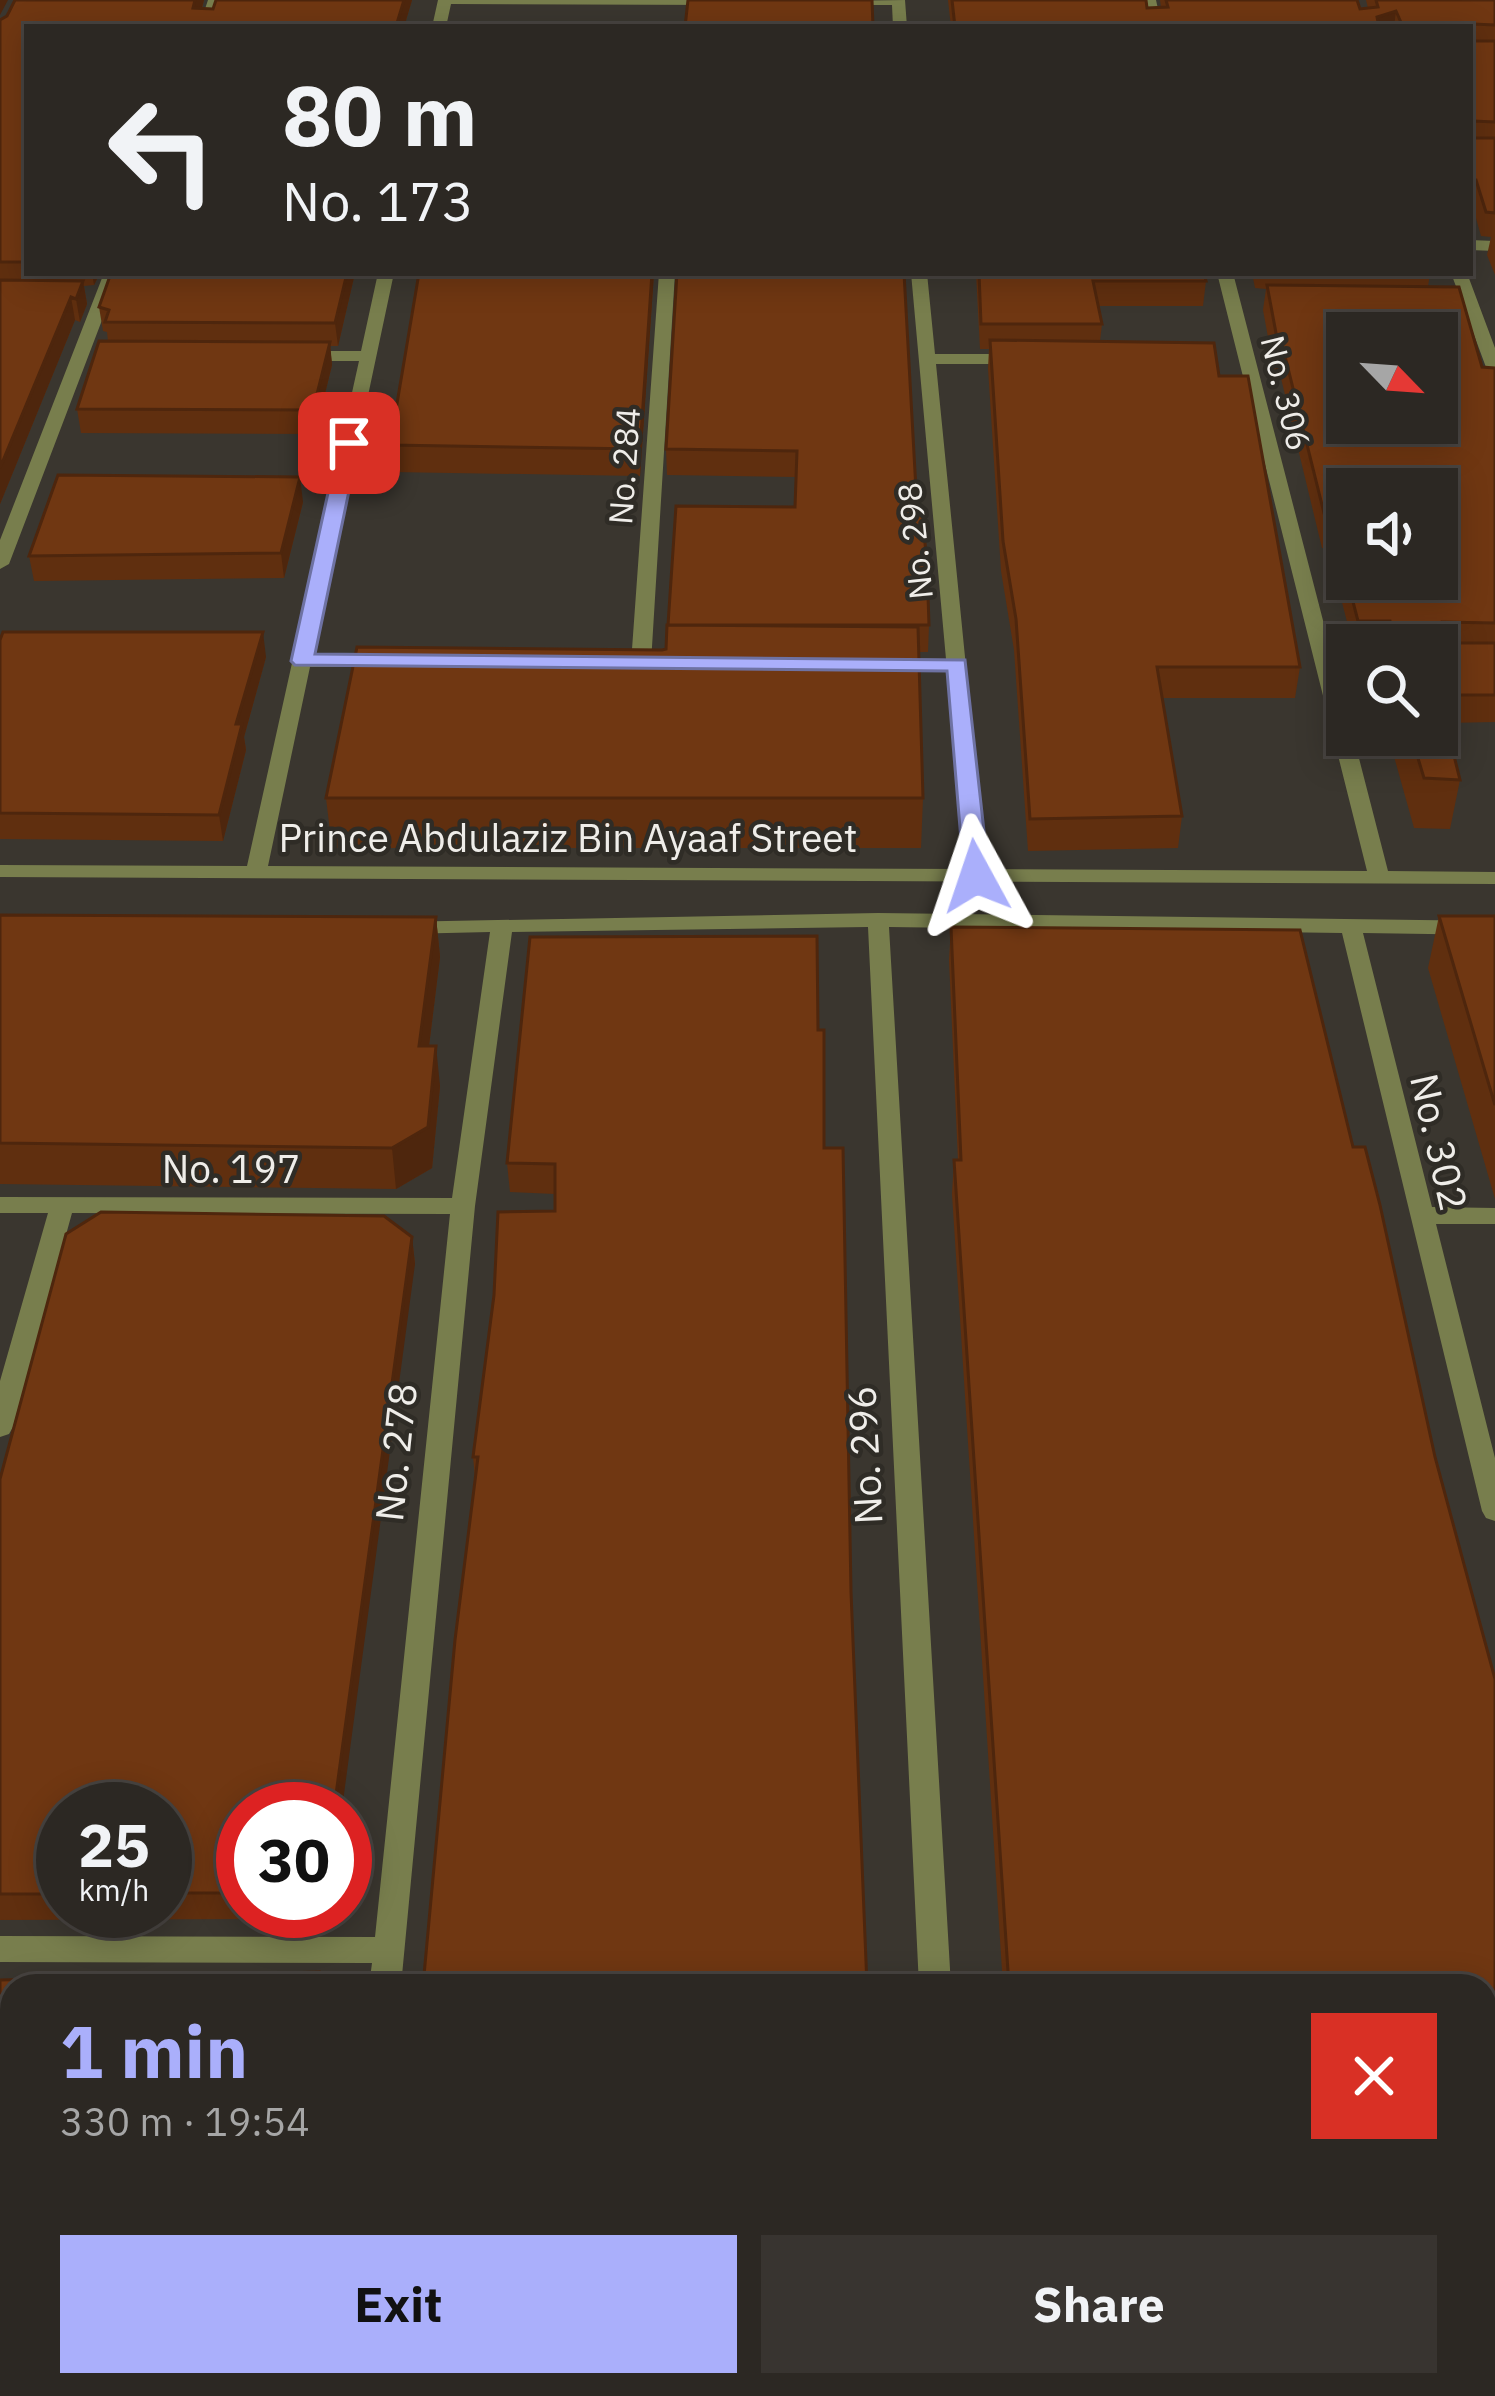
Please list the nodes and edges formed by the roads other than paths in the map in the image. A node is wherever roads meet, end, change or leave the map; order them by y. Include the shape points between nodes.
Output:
1 (445, 0) edge
2 (682, 0) edge
3 (898, 0) edge
4 (747, 1) edge
5 (833, 1) edge
6 (111, 276) edge
7 (385, 276) edge
8 (667, 276) edge
9 (919, 276) edge
10 (1226, 276) edge
11 (1460, 276) edge
12 (83, 294) edge
13 (104, 295) junction
14 (1232, 300) junction
15 (1256, 300) dead end
16 (1446, 303) edge
17 (1470, 303) junction
18 (81, 356) junction
19 (105, 356) edge
20 (272, 356) edge
21 (368, 356) junction
22 (1223, 358) dead end
23 (1246, 358) junction
24 (927, 359) junction
25 (1041, 359) edge
26 (1495, 370) edge
27 (0, 564) edge
28 (1324, 660) joint
29 (302, 661) junction
30 (415, 661) edge
31 (618, 663) edge
32 (641, 663) junction
33 (663, 663) edge
34 (867, 664) edge
35 (958, 665) junction
36 (0, 871) edge
37 (256, 872) junction
38 (976, 876) junction
39 (1379, 877) junction
40 (1495, 878) edge
41 (878, 920) junction
42 (383, 926) edge
43 (502, 927) junction
44 (1351, 928) junction
45 (1495, 928) edge
46 (62, 1204) junction
47 (0, 1205) edge
48 (463, 1206) junction
49 (1419, 1215) junction
50 (1495, 1216) edge
51 (0, 1427) edge
52 (1495, 1511) edge
53 (0, 1949) edge
54 (389, 1950) junction
55 (386, 1974) edge
56 (934, 1974) edge

1 - 2 street
2 - 4 street
3 - 5 street
6 - 13 street
7 - 21 street
8 - 32 street, No. 284
9 - 24 street, No. 298
10 - 14 street, No. 306
11 - 17 street
12 - 13 street
13 - 18 street
14 - 15 street
14 - 23 street, No. 306
16 - 17 street
17 - 26 street
18 - 19 street
18 - 27 street
20 - 21 street
21 - 29 street
22 - 23 street
23 - 28 street, No. 306
24 - 25 street
24 - 35 street, No. 298
28 - 39 street, No. 306
29 - 30 street
29 - 37 street
31 - 32 street
32 - 33 street
34 - 35 street
35 - 38 street, No. 298
36 - 37 street, Prince Abdulaziz Bin Ayaaf Street
37 - 38 street, Prince Abdulaziz Bin Ayaaf Street
38 - 39 street, Prince Abdulaziz Bin Ayaaf Street
39 - 40 street, Prince Abdulaziz Bin Ayaaf Street
41 - 43 street
41 - 44 street
41 - 56 street, No. 296
42 - 43 street
43 - 48 street, No. 278
44 - 45 street
44 - 49 street, No. 302
46 - 47 street, No. 197
46 - 48 street, No. 197
46 - 51 street
48 - 54 street, No. 278
49 - 50 street
49 - 52 street, No. 302
53 - 54 street
54 - 55 street, No. 278

